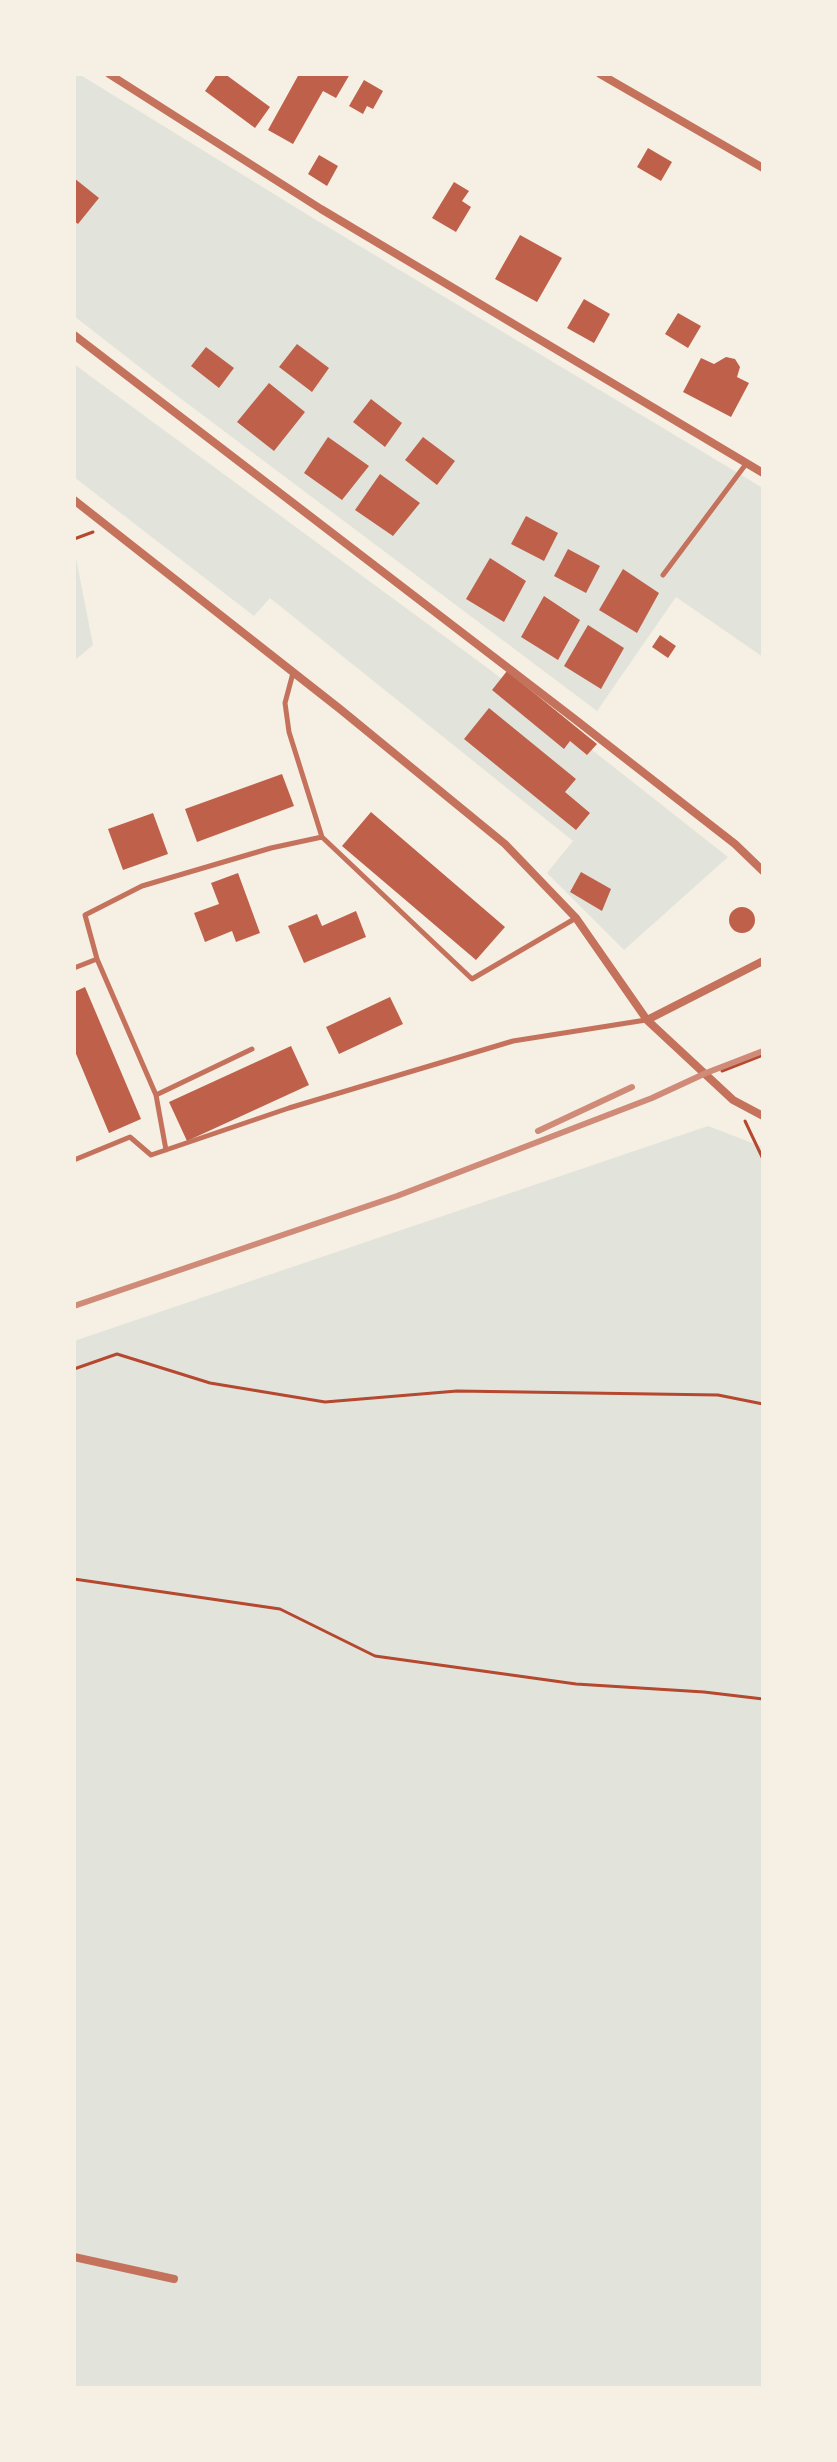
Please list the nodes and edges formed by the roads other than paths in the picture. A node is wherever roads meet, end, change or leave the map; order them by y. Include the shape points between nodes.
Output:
1 (109, 74) edge
2 (600, 74) edge
3 (763, 168) edge
4 (74, 335) edge
5 (746, 464) junction
6 (763, 473) edge
7 (74, 500) edge
8 (663, 575) dead end
9 (293, 673) junction
10 (322, 837) junction
11 (763, 871) edge
12 (576, 918) junction
13 (97, 959) junction
14 (763, 961) edge
15 (74, 968) edge
16 (647, 1020) junction
17 (252, 1049) dead end
18 (156, 1095) junction
19 (763, 1116) edge
20 (166, 1150) junction
21 (74, 1160) edge
22 (74, 2257) edge
23 (174, 2279) dead end

1 - 5 street via 321,209
2 - 3 street
4 - 11 street via 598,736
5 - 6 street
5 - 8 lane
7 - 9 street
9 - 10 lane via 285,703 289,732
9 - 12 street via 505,844
10 - 12 lane via 472,979
10 - 13 lane via 142,886 85,915
12 - 16 street
13 - 15 lane
13 - 18 lane
14 - 16 street
16 - 19 street via 733,1100
16 - 20 lane via 513,1041
17 - 18 lane
18 - 20 lane
20 - 21 lane via 151,1155 130,1137
22 - 23 street

